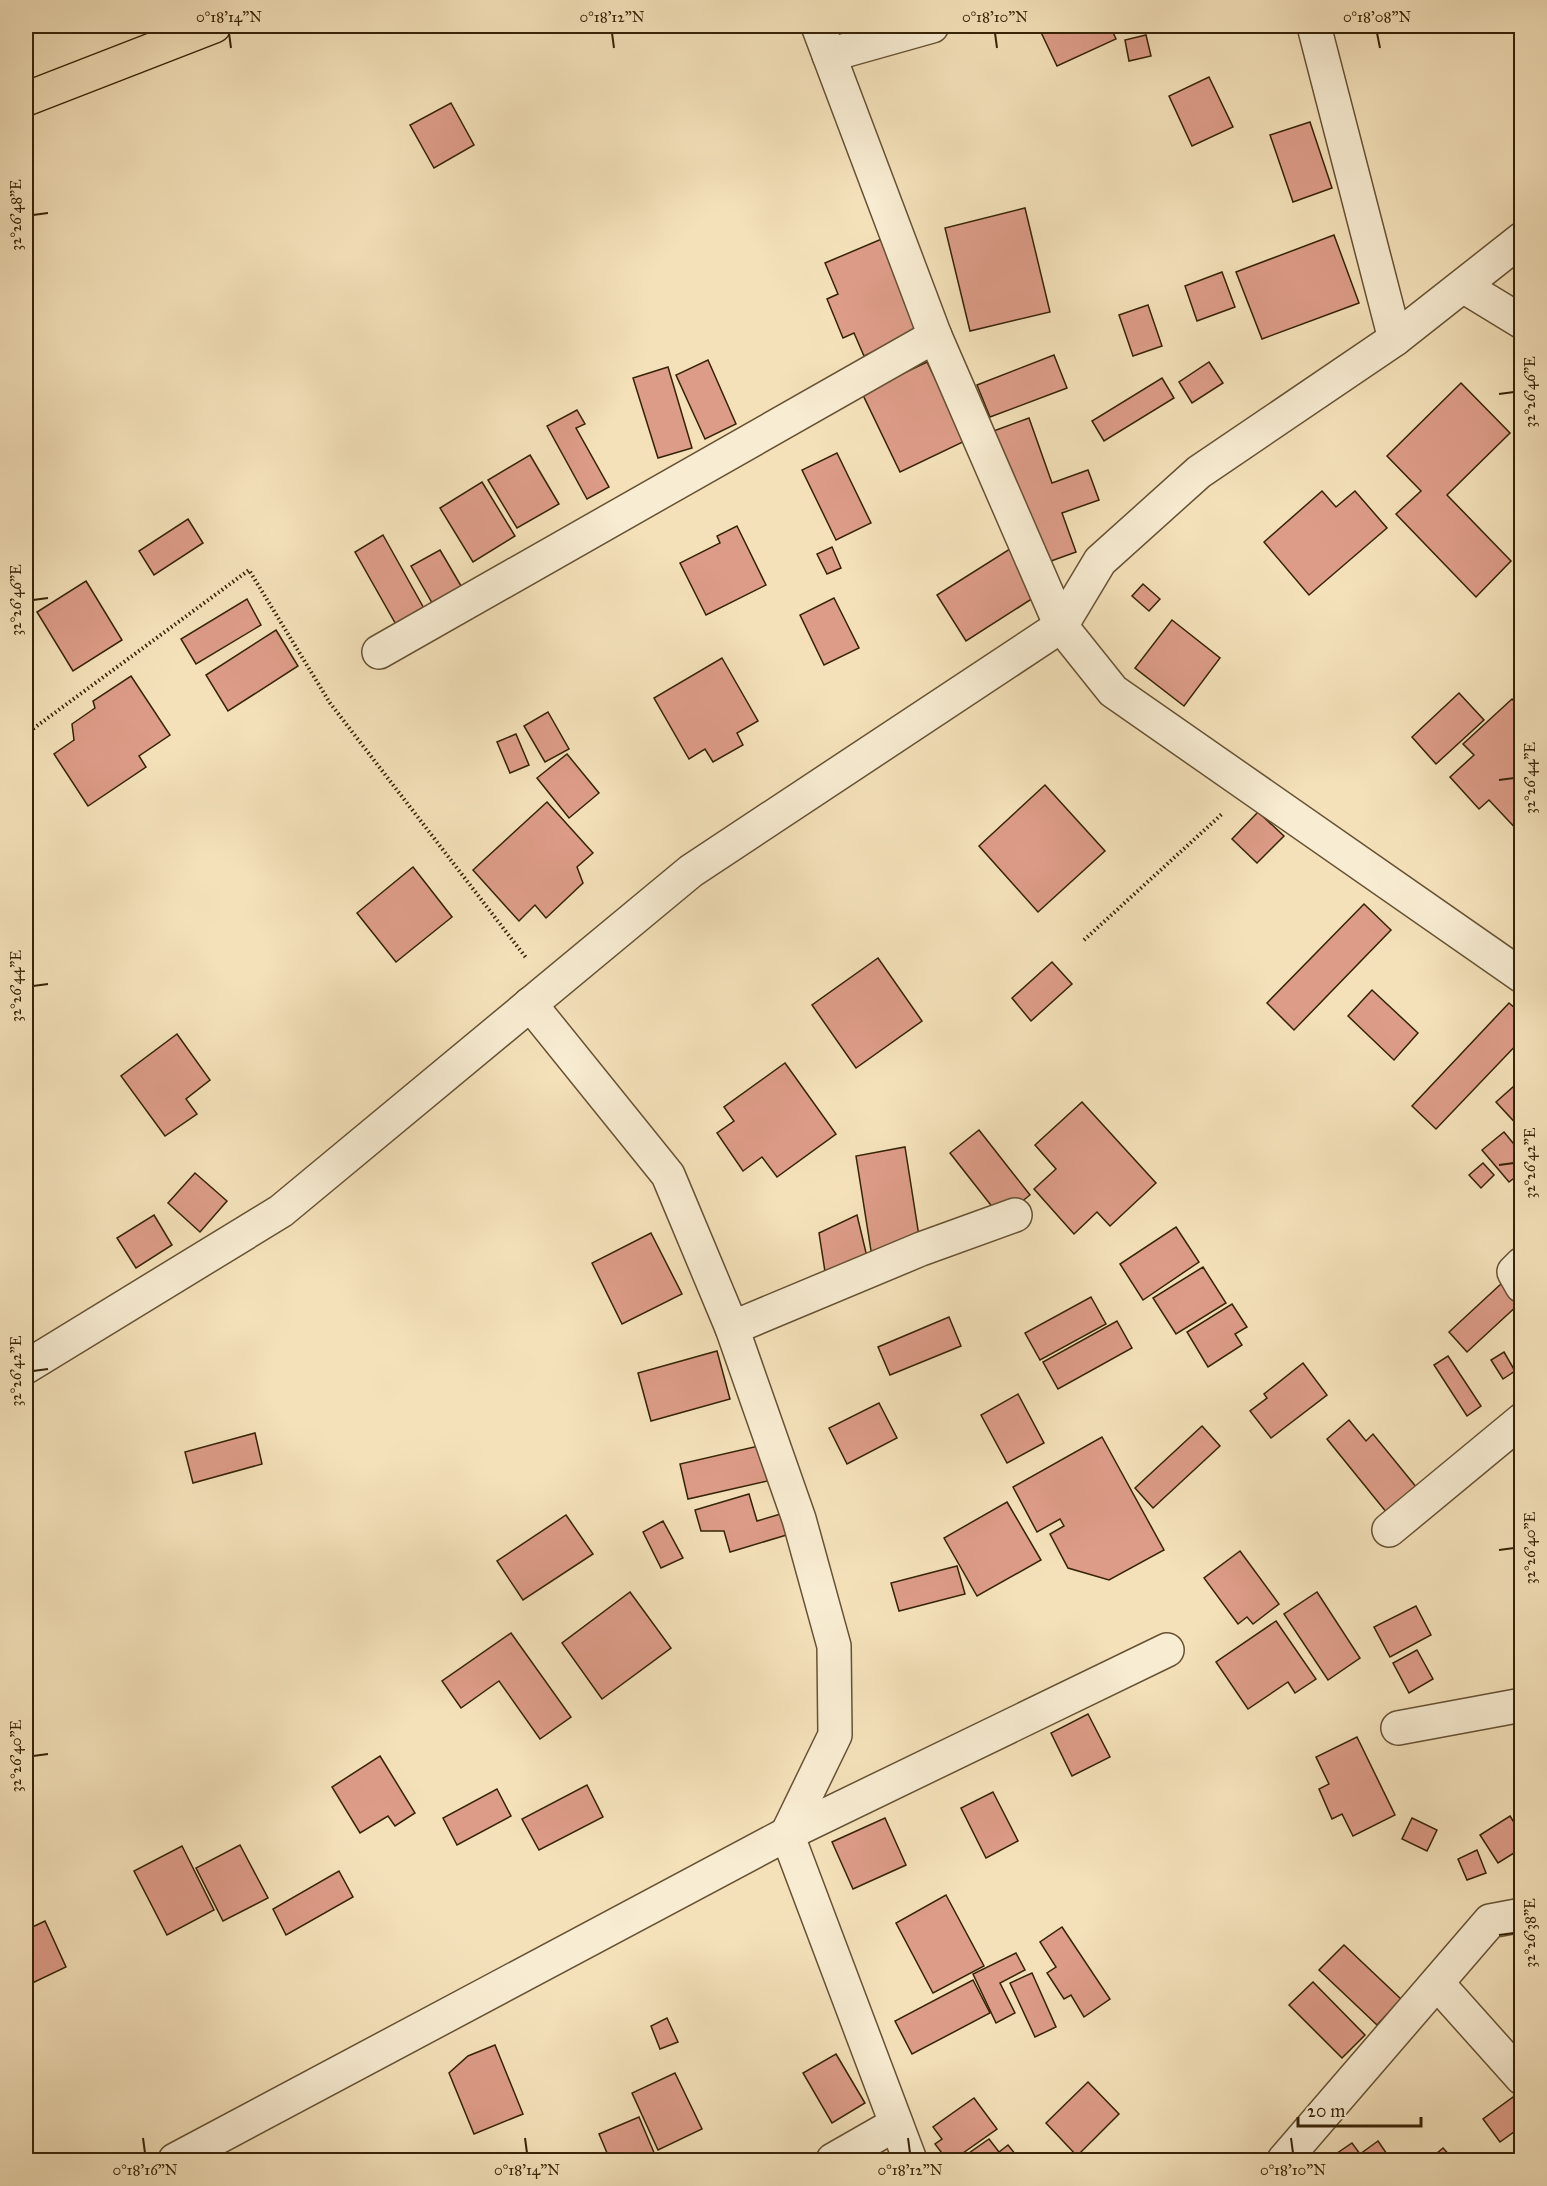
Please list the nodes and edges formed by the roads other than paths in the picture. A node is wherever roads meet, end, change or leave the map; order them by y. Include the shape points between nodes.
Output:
1 (214, 26) edge
2 (932, 26) edge
3 (1314, 26) edge
4 (824, 40) edge
5 (26, 99) edge
6 (1521, 239) edge
7 (1463, 286) junction
8 (1521, 322) edge
9 (935, 336) junction
10 (1395, 339) junction
11 (1061, 626) junction
12 (379, 652) dead end
13 (1521, 976) edge
14 (540, 996) junction
15 (1015, 1215) dead end
16 (1521, 1264) edge
17 (1521, 1286) edge
18 (732, 1328) junction
19 (26, 1367) edge
20 (1521, 1420) edge
21 (1389, 1530) dead end
22 (1167, 1650) dead end
23 (1521, 1705) edge
24 (1398, 1728) dead end
25 (787, 1834) junction
26 (1521, 1915) edge
27 (1437, 1983) junction
28 (1521, 2078) edge
29 (896, 2124) junction
30 (175, 2160) edge
31 (833, 2160) edge
32 (910, 2160) edge
33 (1284, 2160) edge

1 - 5 main road
2 - 4 street
3 - 10 street
4 - 9 street
6 - 7 street
7 - 8 street
7 - 10 street
9 - 11 street
9 - 12 street
10 - 11 street via 1199,472 1100,561
11 - 13 street via 1113,691
11 - 14 street via 692,871
14 - 18 street via 668,1175
14 - 19 street via 281,1211
15 - 18 street via 921,1249
16 - 17 street via 1514,1272
18 - 25 street via 799,1519 834,1646 835,1735
20 - 21 street
22 - 25 street
23 - 24 street
25 - 29 street
25 - 30 street
26 - 27 street via 1490,1921
27 - 28 street
27 - 33 street
29 - 31 street
29 - 32 street

